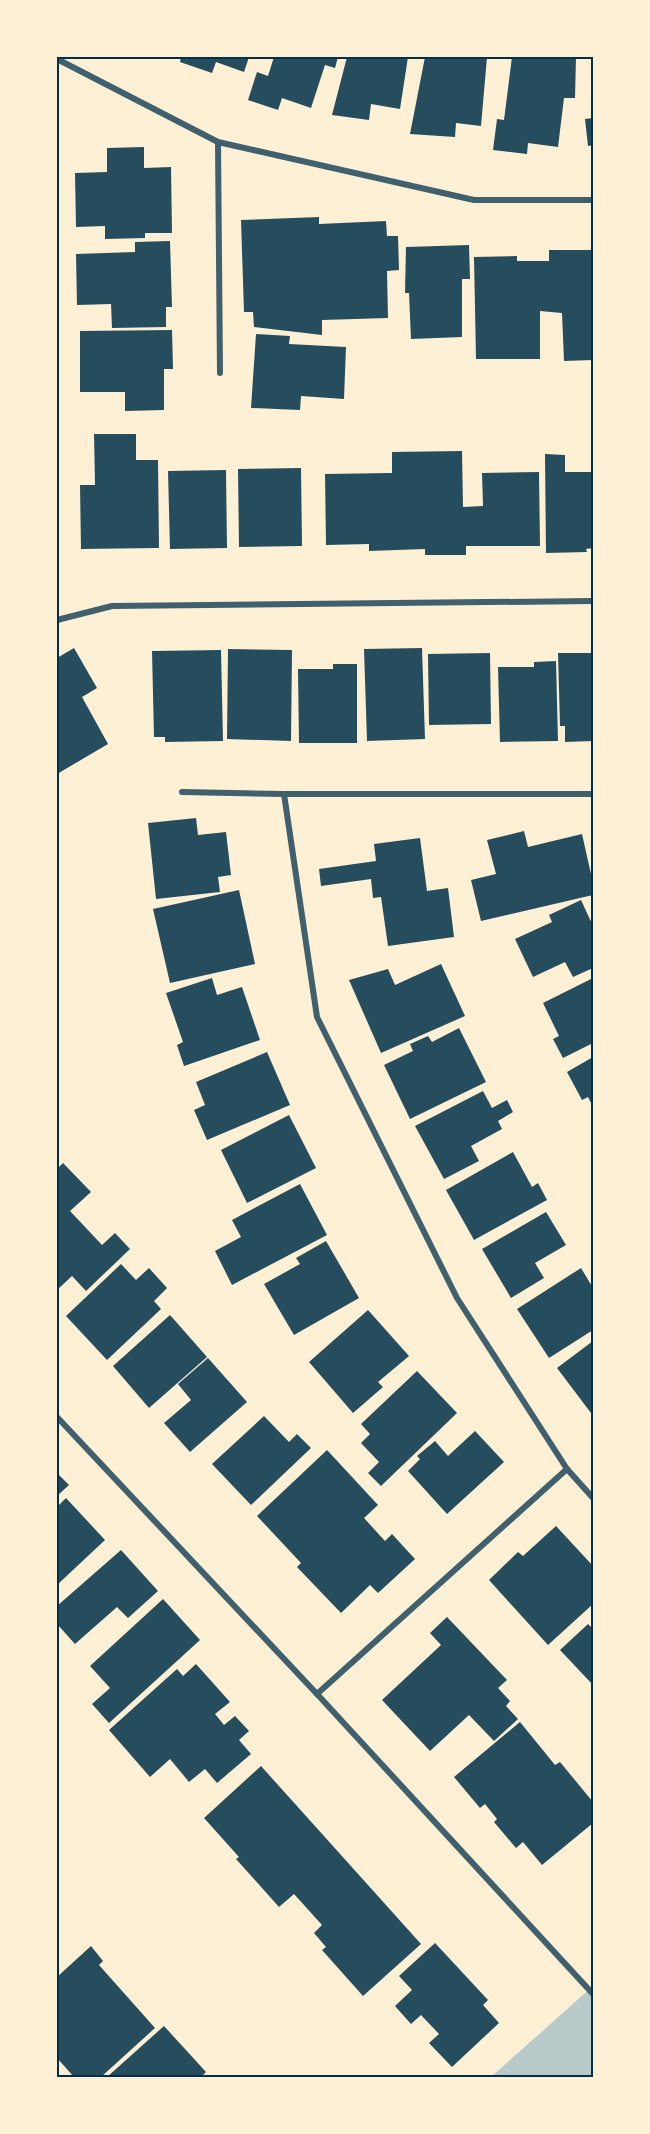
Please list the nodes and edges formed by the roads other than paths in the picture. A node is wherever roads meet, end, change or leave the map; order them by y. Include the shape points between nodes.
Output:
1 (57, 59) edge
2 (218, 142) junction
3 (593, 200) edge
4 (220, 373) dead end
5 (593, 601) edge
6 (57, 620) edge
7 (182, 792) dead end
8 (284, 794) junction
9 (593, 794) edge
10 (57, 1417) edge
11 (567, 1469) junction
12 (593, 1498) edge
13 (317, 1694) junction
14 (593, 1994) edge

1 - 2 street
2 - 3 street via 474,200
2 - 4 street
5 - 6 street via 112,606
7 - 8 street
8 - 9 street
8 - 11 street via 316,1017 457,1299
10 - 13 street
11 - 12 street
11 - 13 street
13 - 14 street

